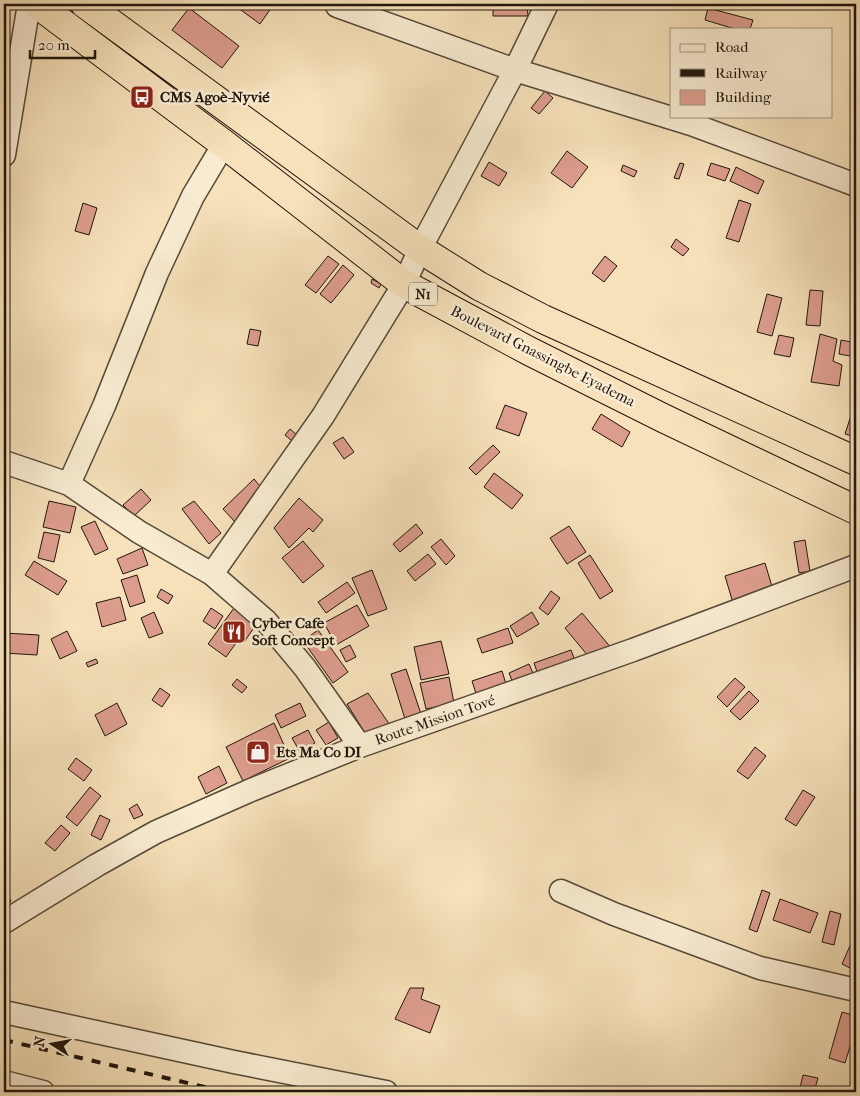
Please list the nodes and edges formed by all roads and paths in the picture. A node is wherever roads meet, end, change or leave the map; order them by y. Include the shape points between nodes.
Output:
1 (29, 4) edge
2 (37, 4) edge
3 (85, 4) edge
4 (336, 4) edge
5 (547, 4) edge
6 (515, 70) junction
7 (670, 118) edge
8 (671, 118) edge
9 (224, 144) junction
10 (4, 155) edge
11 (856, 185) edge
12 (420, 249) junction
13 (404, 284) junction
14 (856, 461) edge
15 (4, 462) edge
16 (70, 484) junction
17 (856, 510) edge
18 (856, 566) edge
19 (212, 574) junction
20 (360, 746) junction
21 (561, 891) dead end
22 (4, 922) edge
23 (856, 990) edge
24 (4, 1012) edge
25 (4, 1082) edge
26 (43, 1092) edge
27 (386, 1092) edge

1 - 10 street
2 - 9 highway, Boulevard Gnassingbe Eyadema / N1
3 - 12 highway, N1
4 - 6 street
5 - 6 street
6 - 7 street
6 - 12 street
8 - 11 street
9 - 13 highway, Boulevard Gnassingbe Eyadema / N1
9 - 16 street via 193,196 157,273
12 - 13 street
12 - 14 highway, N1 via 479,286 543,319
13 - 17 highway, Boulevard Gnassingbe Eyadema / N1 via 529,351
13 - 19 street via 323,416
15 - 16 street
16 - 19 street via 139,532
18 - 20 street, Route Mission Tové via 634,650
19 - 20 street via 266,621 305,668
20 - 22 street, Route Mission Tové via 156,832
21 - 23 street via 760,968
24 - 27 street
25 - 26 street

